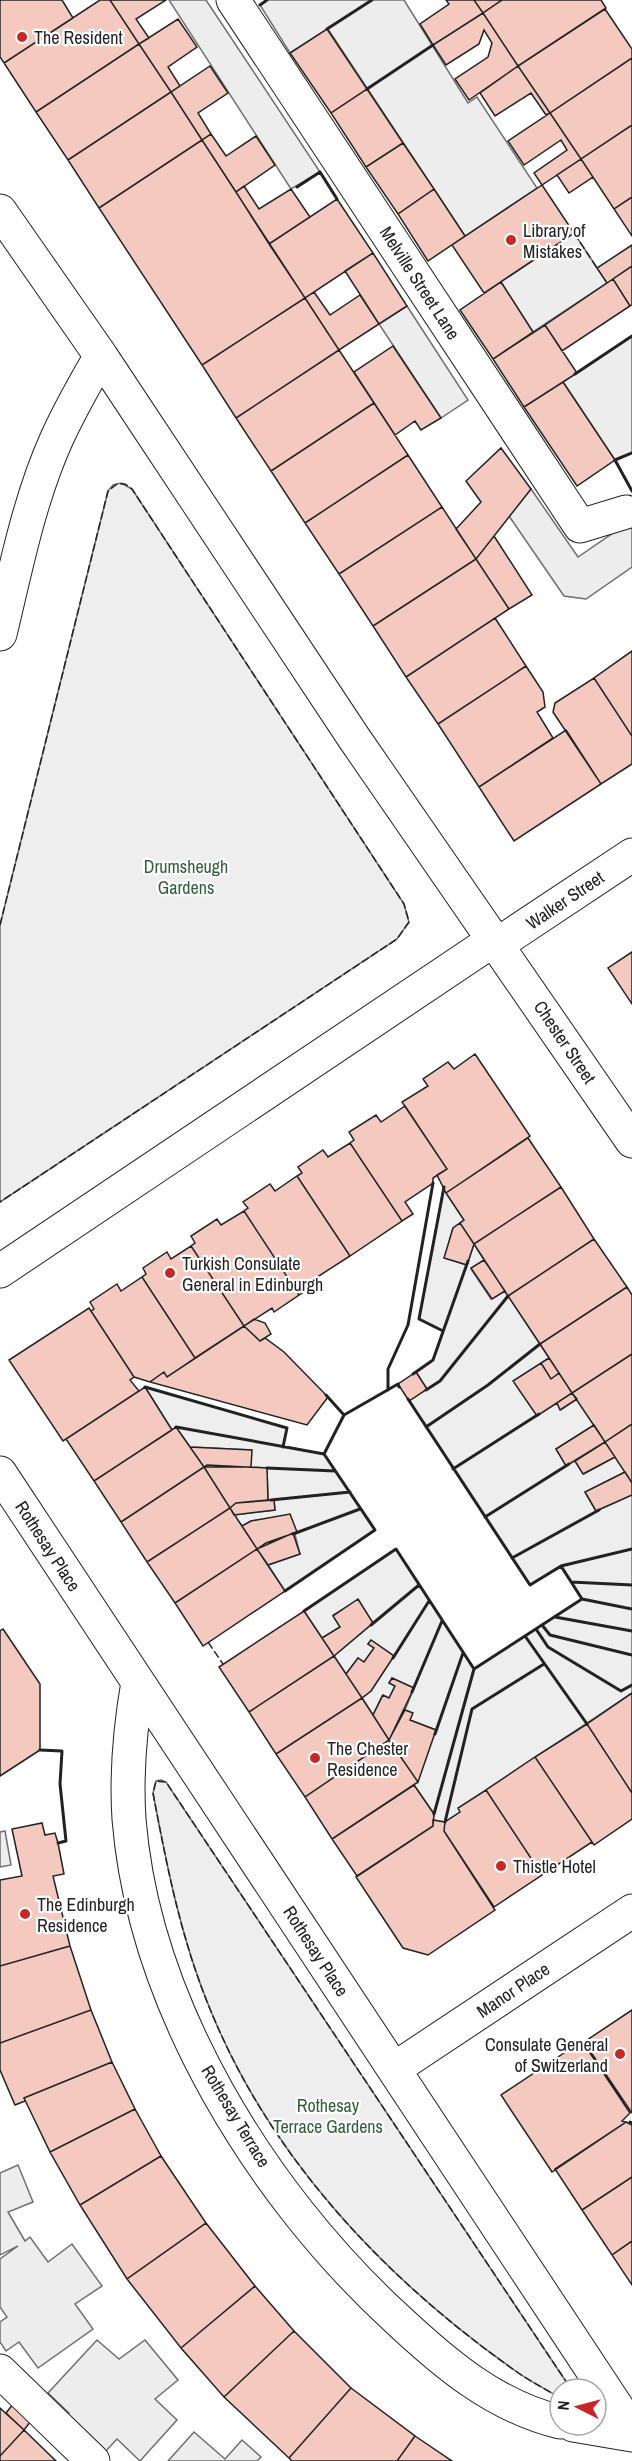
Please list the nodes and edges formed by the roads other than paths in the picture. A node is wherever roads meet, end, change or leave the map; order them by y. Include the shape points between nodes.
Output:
1 (233, 0) edge
2 (0, 212) edge
3 (101, 356) junction
4 (626, 512) dead end
5 (0, 634) edge
6 (632, 855) edge
7 (496, 942) junction
8 (632, 1141) edge
9 (0, 1271) edge
10 (0, 1473) edge
11 (138, 1682) junction
12 (632, 1911) edge
13 (394, 2069) junction
14 (0, 2371) edge
15 (548, 2418) edge
16 (632, 2430) edge
17 (608, 2431) edge
18 (632, 2435) edge
19 (93, 2461) edge

1 - 4 street, Melville Street Lane via 580,526
2 - 3 street
3 - 5 street via 46,465 30,512
3 - 7 street via 354,738
6 - 7 street, Walker Street
7 - 8 street, Chester Street
7 - 9 street
10 - 11 street, Rothesay Place
11 - 13 street, Rothesay Place
11 - 15 street, Rothesay Terrace via 131,1721 128,1780 136,1864 148,1923 164,1972 187,2030 216,2086 301,2216 370,2294 468,2380 512,2405
12 - 13 street, Manor Place
13 - 16 street, Rothesay Place
14 - 19 street
17 - 18 street

